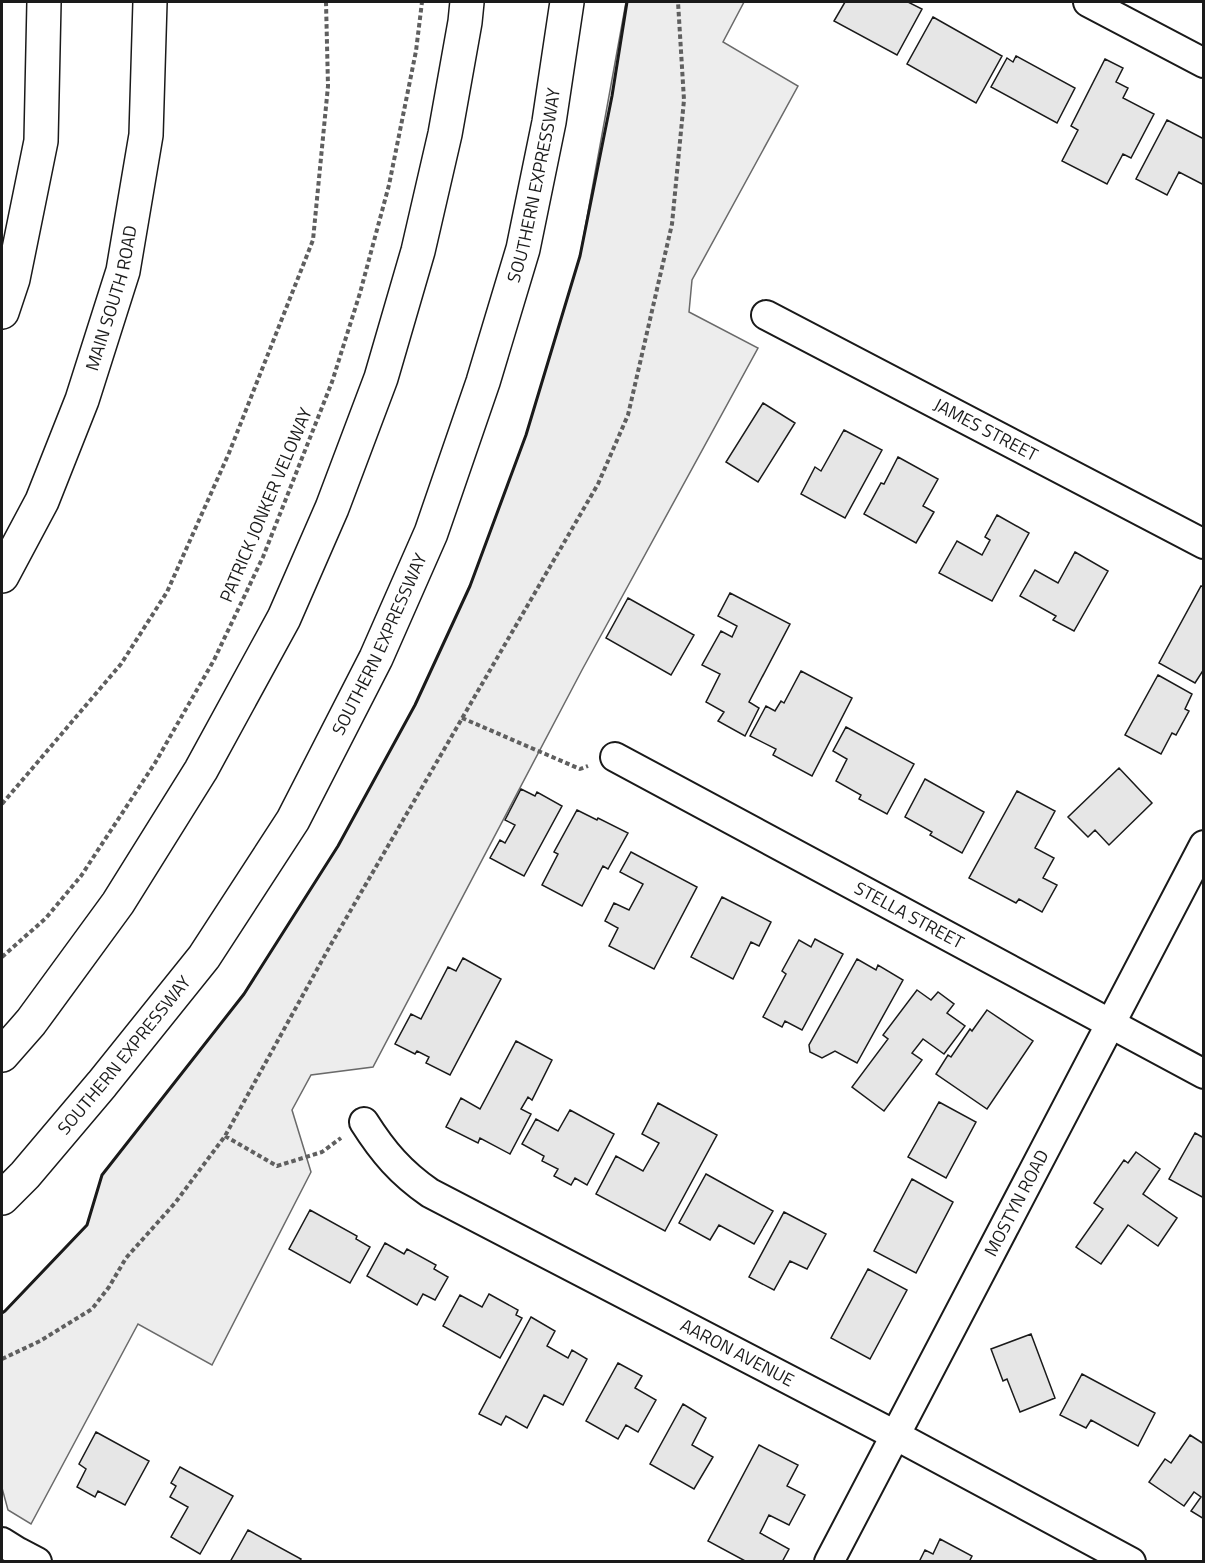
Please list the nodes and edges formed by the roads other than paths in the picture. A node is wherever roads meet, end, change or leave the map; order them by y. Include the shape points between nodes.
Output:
1 (44, 2) edge
2 (150, 2) edge
3 (467, 2) edge
4 (567, 2) edge
5 (1088, 2) edge
6 (1203, 63) edge
7 (2, 312) edge
8 (766, 315) dead end
9 (1203, 544) edge
10 (2, 576) edge
11 (615, 757) road end
12 (1203, 845) edge
13 (1109, 1023) junction
14 (2, 1055) edge
15 (1203, 1074) edge
16 (364, 1122) road end
17 (2, 1198) edge
18 (895, 1435) junction
19 (2, 1542) edge
20 (37, 1562) edge
21 (829, 1562) edge
22 (1131, 1562) edge

1 - 7 highway via 41,141 13,279
2 - 10 highway, MAIN SOUTH ROAD via 146,135 123,271 78,410 42,501
3 - 14 highway via 445,134 418,251 384,367 332,508 284,618 201,770 118,903 31,1022
4 - 17 highway, SOUTHERN EXPRESSWAY via 549,122 523,249 483,382 431,532 376,658 293,820 204,957 102,1084
5 - 6 street
8 - 9 street, JAMES STREET
11 - 13 street, STELLA STREET
12 - 13 street, MOSTYN ROAD
13 - 15 street, STELLA STREET
13 - 18 street, MOSTYN ROAD
16 - 18 street, AARON AVENUE via 393,1163 430,1194
18 - 21 street, MOSTYN ROAD
18 - 22 street, AARON AVENUE
19 - 20 street

